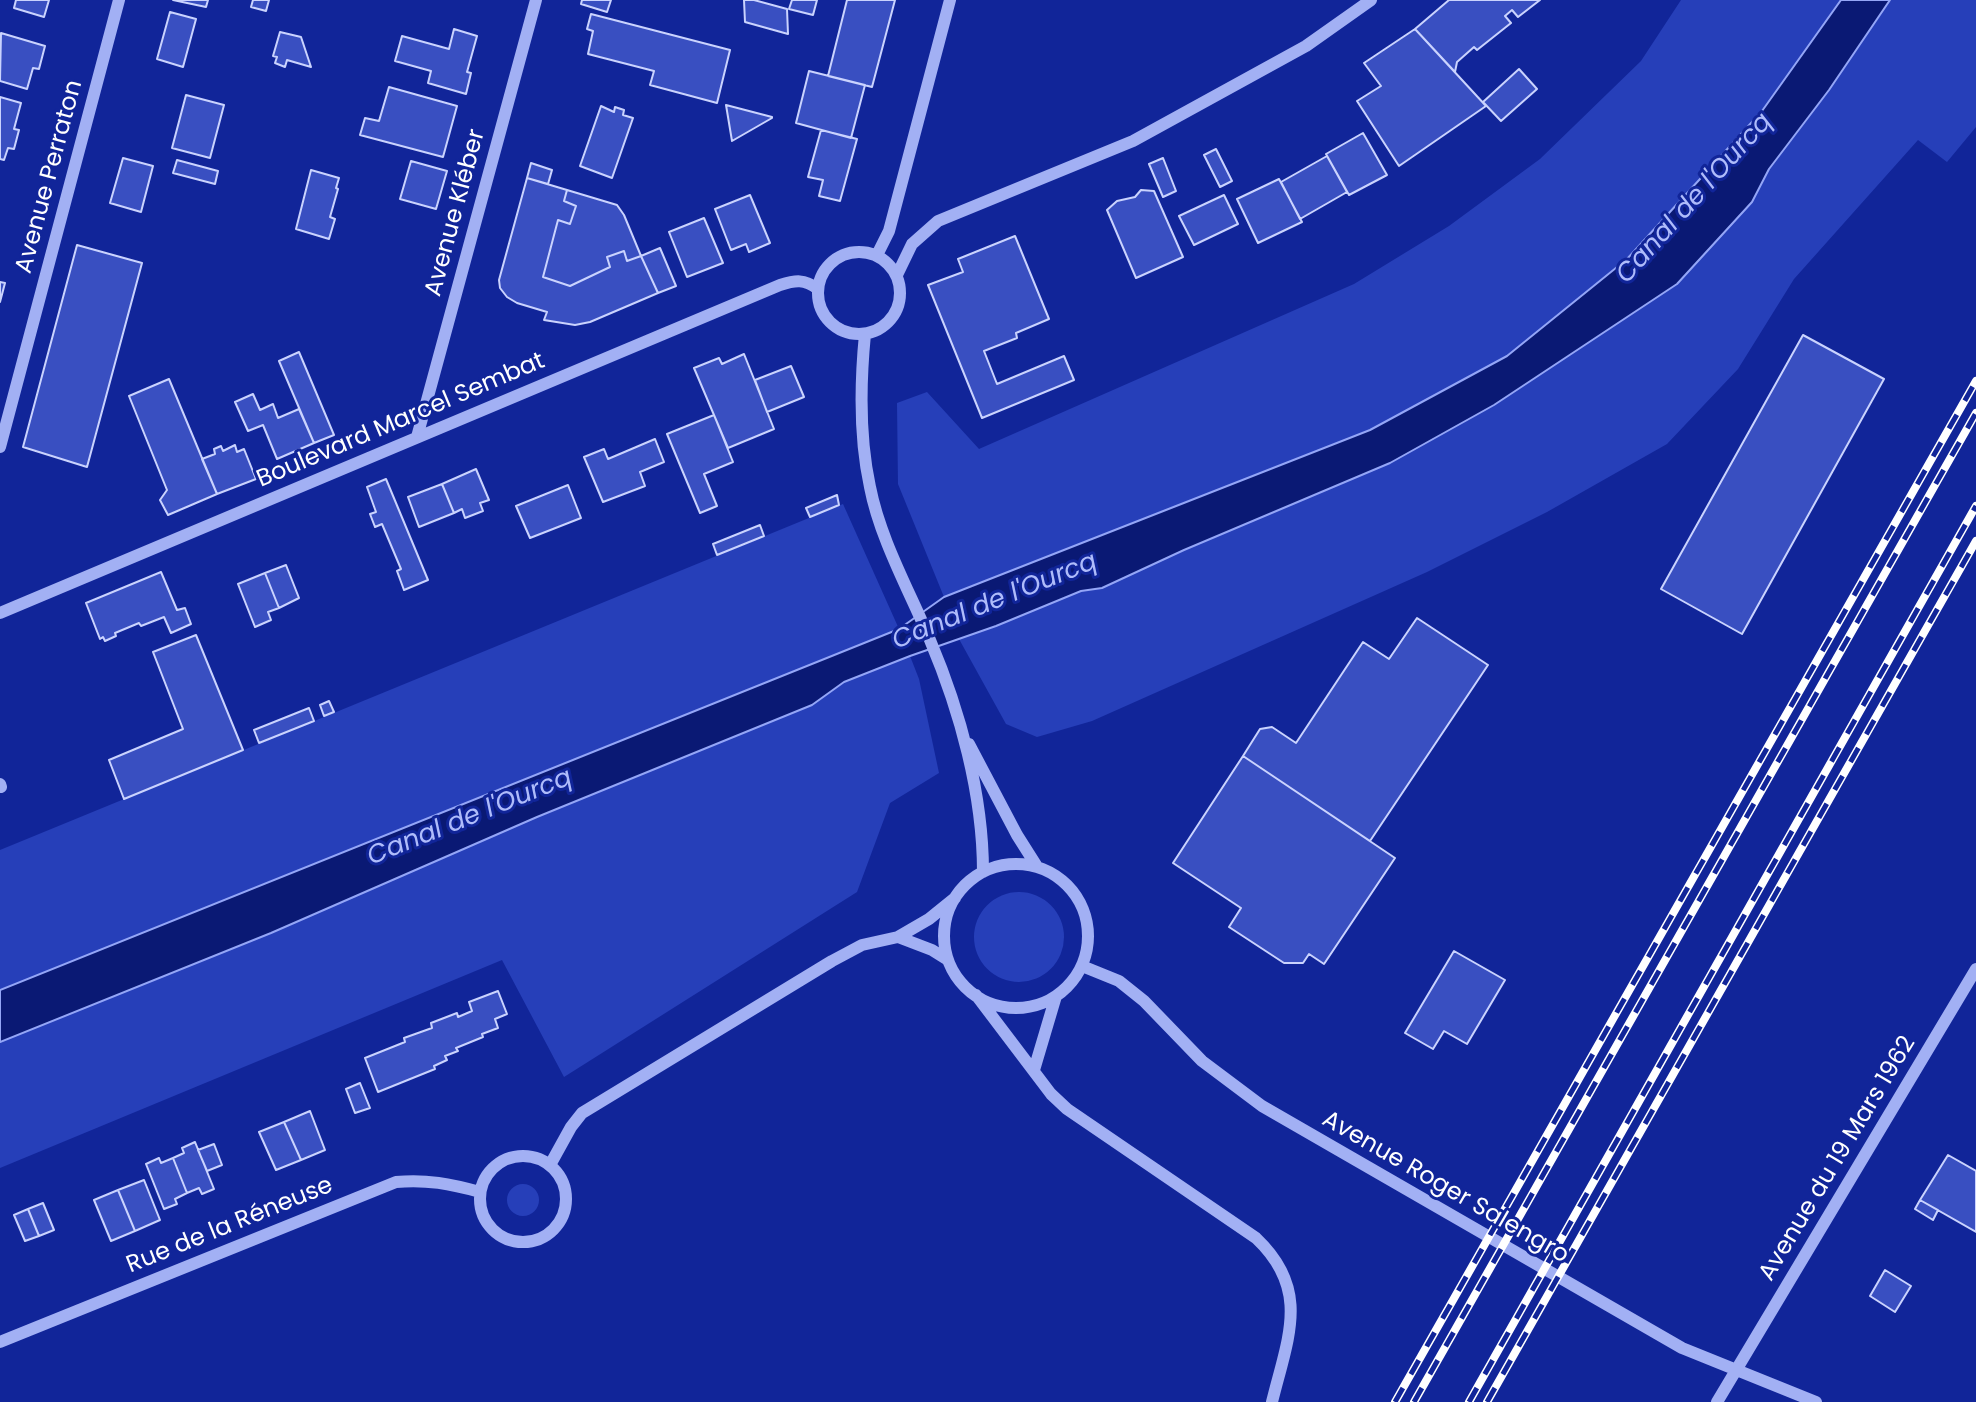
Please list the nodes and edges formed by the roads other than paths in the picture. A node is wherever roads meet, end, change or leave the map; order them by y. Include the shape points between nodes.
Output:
1 (119, 0) edge
2 (536, 0) edge
3 (950, 0) edge
4 (1371, 0) edge
5 (877, 255) junction
6 (897, 275) junction
7 (818, 289) junction
8 (864, 334) junction
9 (417, 437) junction
10 (0, 447) edge
11 (0, 613) edge
12 (963, 731) junction
13 (1036, 865) junction
14 (983, 872) junction
15 (955, 898) junction
16 (898, 937) junction
17 (948, 960) junction
18 (1082, 966) junction
19 (1976, 969) edge
20 (976, 995) junction
21 (1056, 996) junction
22 (1034, 1070) junction
23 (550, 1165) junction
24 (480, 1192) junction
25 (0, 1342) edge
26 (1736, 1371) junction
27 (1272, 1402) edge
28 (1717, 1402) edge
29 (1816, 1402) edge

1 - 10 street, Avenue Perraton
2 - 9 street, Avenue Kléber
3 - 5 street via 889,231
4 - 6 street via 1306,46 1133,141 938,220 912,244
5 - 6 street
5 - 7 street via 864,252 838,257 821,277
6 - 8 street via 901,288 896,313 888,323
7 - 8 street via 823,313 831,323 852,334
7 - 9 street, Boulevard Marcel Sembat via 806,281 780,285
8 - 12 street via 862,437 870,488
9 - 11 street, Boulevard Marcel Sembat
12 - 13 street
12 - 14 street via 983,839
13 - 14 street via 1006,864
13 - 18 street via 1067,885 1080,902 1088,934
14 - 15 street
15 - 16 street
15 - 17 street via 945,928
16 - 17 street
16 - 23 street via 862,945 832,961 582,1113
17 - 20 street via 959,980
18 - 21 street
18 - 26 street, Avenue Roger Salengro via 1119,981 1202,1061 1262,1107 1682,1348
19 - 26 street, Avenue du 19 Mars 1962
20 - 21 street via 996,1005 1018,1008
20 - 22 street
21 - 22 street
22 - 27 street via 1067,1109 1255,1238 1275,1258 1286,1277 1291,1310
23 - 24 street via 537,1158 507,1159 485,1177
23 - 24 street via 563,1185 565,1210 551,1232 539,1239 511,1241 499,1236 483,1217
24 - 25 street, Rue de la Réneuse via 443,1182 396,1182
26 - 28 street, Avenue du 19 Mars 1962
26 - 29 street, Avenue Roger Salengro

